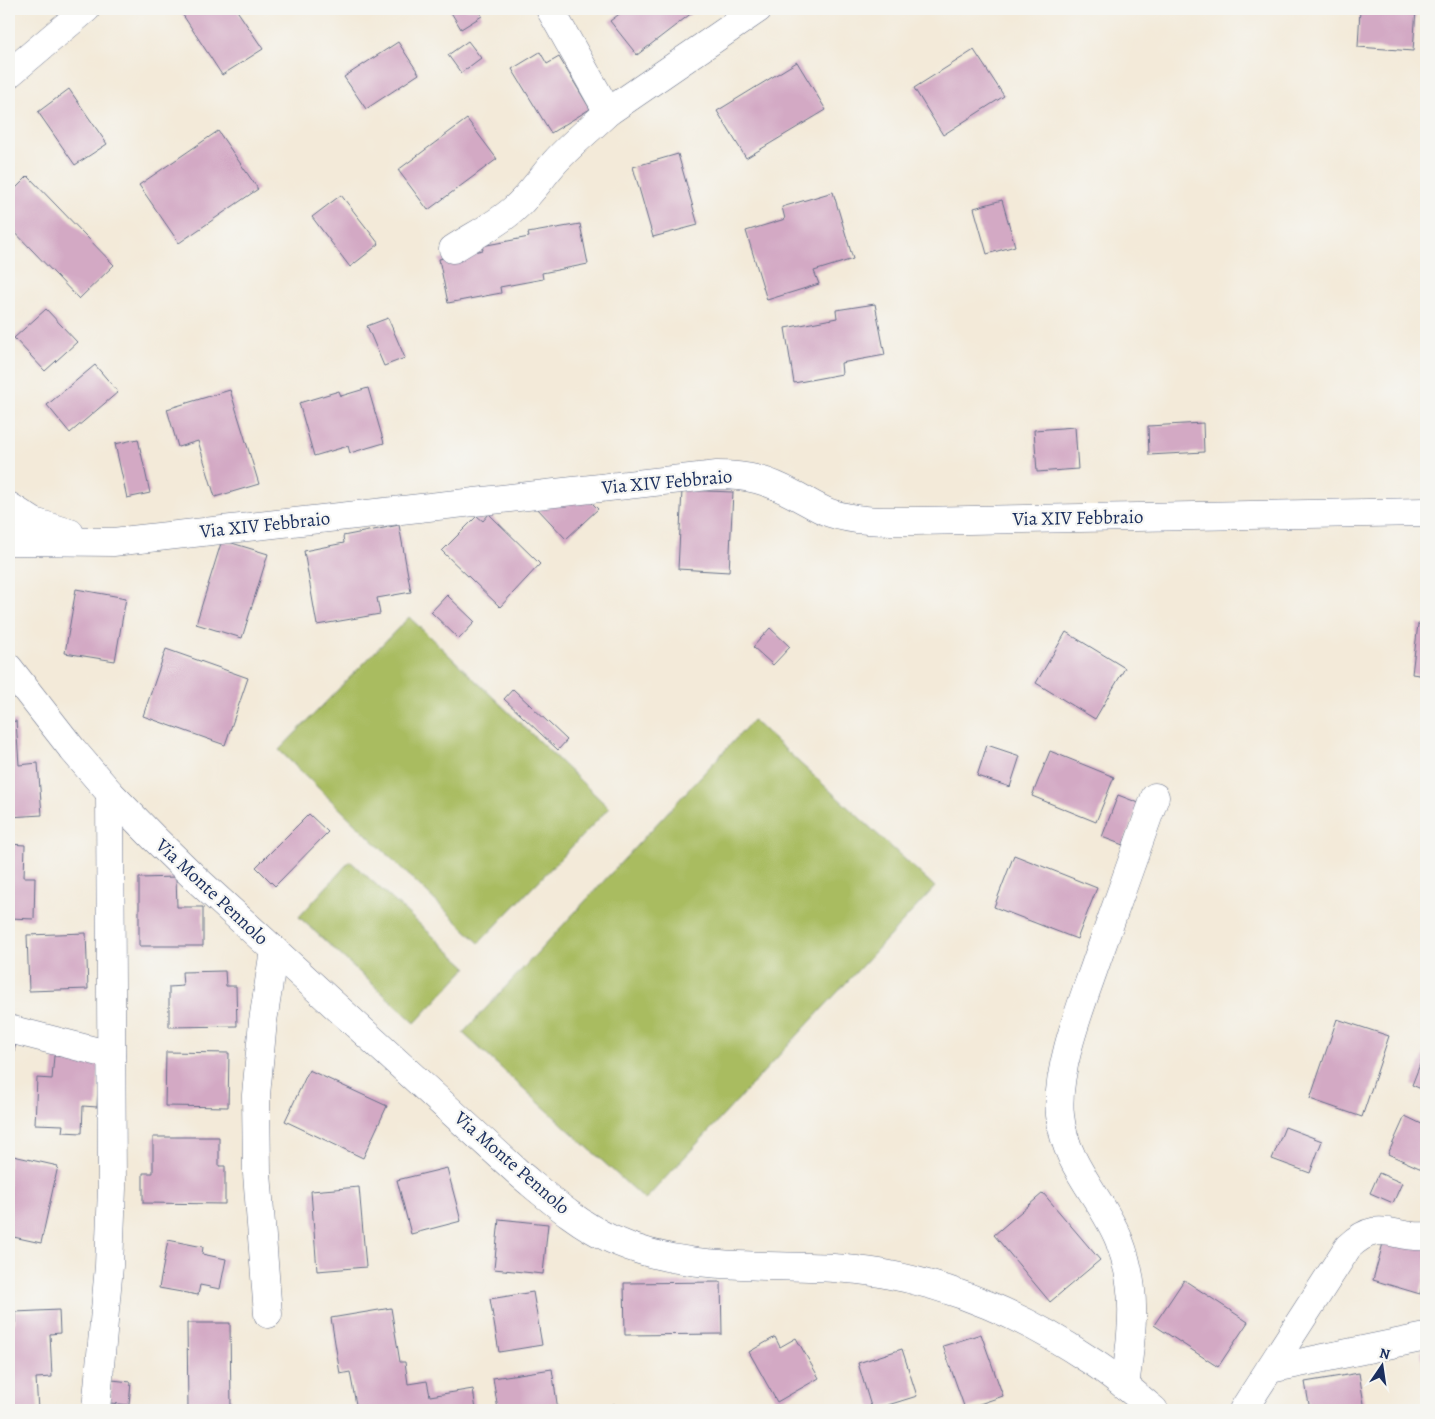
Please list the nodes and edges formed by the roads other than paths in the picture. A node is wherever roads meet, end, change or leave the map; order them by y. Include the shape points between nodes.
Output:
1 (86, 9) edge
2 (550, 9) edge
3 (758, 9) edge
4 (53, 22) edge
5 (9, 74) edge
6 (608, 112) junction
7 (453, 249) dead end
8 (9, 506) edge
9 (1426, 512) edge
10 (9, 540) edge
11 (113, 542) junction
12 (9, 668) edge
13 (110, 792) junction
14 (1155, 797) dead end
15 (274, 950) junction
16 (9, 1029) edge
17 (111, 1055) junction
18 (1426, 1236) edge
19 (268, 1314) dead end
20 (1426, 1337) edge
21 (1270, 1369) junction
22 (1125, 1386) junction
23 (96, 1410) edge
24 (1154, 1410) edge
25 (1243, 1410) edge

1 - 4 street
2 - 6 street
3 - 6 street
4 - 5 street
6 - 7 street via 566,151 514,209
8 - 11 street, Via XIV Febbraio via 34,522
9 - 11 street, Via XIV Febbraio via 870,520 828,512 763,480 717,475
10 - 11 street, Via XIV Febbraio
12 - 13 street, Via Monte Pennolo
13 - 15 street, Via Monte Pennolo via 188,872
13 - 17 street
14 - 22 street via 1080,1009 1063,1071 1059,1105 1063,1133 1071,1156 1119,1240 1129,1273 1133,1320
15 - 19 street via 256,1095 257,1173
15 - 22 street, Via Monte Pennolo via 522,1176 560,1207 610,1239 650,1253 706,1264 841,1269 910,1280 968,1297 1016,1318 1088,1358
16 - 17 street
17 - 23 street via 113,1169 110,1249
18 - 21 street via 1388,1231 1365,1234 1356,1240 1344,1253
20 - 21 street
21 - 25 street
22 - 24 street, Via Monte Pennolo

